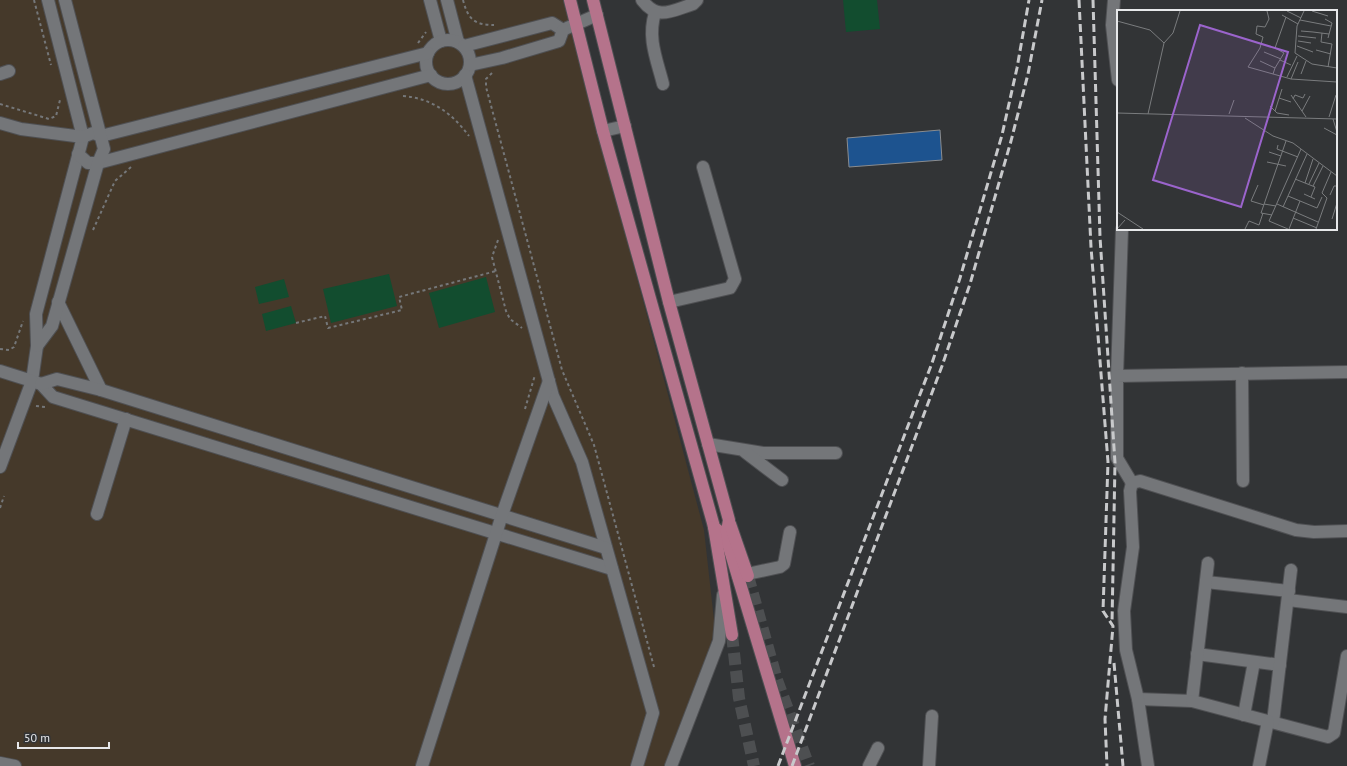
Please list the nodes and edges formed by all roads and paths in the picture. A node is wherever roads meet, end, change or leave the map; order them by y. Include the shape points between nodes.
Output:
1 (34, 0) edge
2 (48, 0) edge
3 (65, 0) edge
4 (430, 0) edge
5 (447, 0) edge
6 (463, 0) edge
7 (570, 0) edge
8 (594, 0) edge
9 (642, 0) edge
10 (697, 0) edge
11 (1114, 0) edge
12 (655, 13) junction
13 (597, 15) junction
14 (577, 24) junction
15 (495, 25) dead end
16 (563, 30) junction
17 (441, 41) junction
18 (461, 44) junction
19 (428, 53) junction
20 (468, 70) junction
21 (1117, 71) edge
22 (53, 72) dead end
23 (431, 75) junction
24 (663, 84) dead end
25 (486, 87) dead end
26 (58, 94) dead end
27 (396, 95) dead end
28 (0, 104) edge
29 (0, 123) edge
30 (625, 126) junction
31 (603, 131) junction
32 (101, 136) junction
33 (83, 137) junction
34 (470, 138) dead end
35 (78, 154) junction
36 (98, 163) junction
37 (132, 166) dead end
38 (703, 167) dead end
39 (93, 230) dead end
40 (1122, 230) edge
41 (499, 237) dead end
42 (496, 271) junction
43 (58, 302) junction
44 (669, 302) junction
45 (296, 323) dead end
46 (528, 332) dead end
47 (37, 346) junction
48 (0, 372) edge
49 (535, 372) dead end
50 (1347, 372) edge
51 (1242, 373) junction
52 (1116, 376) junction
53 (549, 381) junction
54 (36, 382) junction
55 (102, 390) junction
56 (46, 407) dead end
57 (32, 409) dead end
58 (523, 416) dead end
59 (126, 419) junction
60 (708, 444) junction
61 (743, 450) junction
62 (836, 453) dead end
63 (0, 467) edge
64 (782, 480) dead end
65 (1243, 481) dead end
66 (1132, 483) junction
67 (4, 496) dead end
68 (0, 508) edge
69 (97, 514) dead end
70 (502, 515) junction
71 (730, 523) junction
72 (714, 527) junction
73 (1347, 531) edge
74 (790, 532) dead end
75 (497, 533) junction
76 (726, 537) junction
77 (606, 548) junction
78 (1208, 563) dead end
79 (612, 569) junction
80 (1291, 570) dead end
81 (744, 575) junction
82 (1206, 582) junction
83 (724, 584) junction
84 (1288, 595) junction
85 (1347, 606) edge
86 (732, 635) tunnel mouth
87 (1198, 654) junction
88 (1347, 656) edge
89 (1254, 662) junction
90 (1280, 666) junction
91 (654, 668) dead end
92 (1138, 699) junction
93 (1192, 701) junction
94 (1244, 714) junction
95 (932, 716) dead end
96 (1271, 721) junction
97 (878, 748) dead end
98 (0, 763) edge
99 (15, 766) edge
100 (422, 766) edge
101 (637, 766) edge
102 (671, 766) edge
103 (795, 766) edge
104 (869, 766) edge
105 (929, 766) edge
106 (1148, 766) edge
107 (1260, 766) edge

1 - 22 path
2 - 33 street
3 - 32 street
4 - 17 street
5 - 18 street
6 - 15 path via 466,11 473,20 481,25
7 - 14 main road
8 - 13 main road
9 - 12 street
10 - 12 street via 686,6
11 - 21 street via 1112,25
12 - 24 street via 651,34
13 - 14 street
13 - 30 main road
14 - 16 street
14 - 31 main road
16 - 18 street via 552,22
16 - 20 street via 560,41
17 - 18 street via 451,40
17 - 19 street
18 - 20 street via 469,52
19 - 23 street via 427,66
19 - 32 street
20 - 23 street via 455,83 440,82
20 - 53 street
23 - 36 street
25 - 91 path via 562,370 594,445
26 - 28 path via 59,109 56,116 49,118
27 - 34 path via 428,100 442,108
29 - 33 street via 21,129
30 - 31 street
30 - 44 main road
31 - 72 main road
32 - 33 street via 93,133
32 - 36 street via 104,149
33 - 35 street
35 - 36 street via 88,163
35 - 47 street via 36,314
36 - 43 street
37 - 39 path via 115,181
38 - 44 street via 735,279 734,284 730,288
40 - 52 street
41 - 42 path via 492,257
42 - 45 path via 399,297 402,310 328,328 325,316
42 - 46 path via 510,319
43 - 47 street via 52,326
43 - 55 street
44 - 60 main road
47 - 54 street
48 - 54 street
49 - 58 path
50 - 51 street
51 - 52 street
51 - 65 street
52 - 66 street via 1117,458
53 - 70 street
53 - 77 street via 558,409 582,462
54 - 55 street via 57,379
54 - 59 street via 53,397
54 - 63 street
55 - 70 street
56 - 57 path via 39,405
59 - 69 street
59 - 75 street
60 - 61 street
60 - 71 main road
61 - 62 street via 764,453
61 - 64 street
66 - 73 street via 1140,480 1296,530
66 - 92 street via 1130,491 1133,547 1124,611 1126,650
67 - 68 path
70 - 75 street
70 - 77 street
71 - 76 main road
71 - 81 main road
72 - 76 main road
72 - 83 main road
74 - 81 street via 784,564
75 - 79 street
75 - 100 street
76 - 81 main road
77 - 79 street
78 - 82 street
79 - 101 street via 653,713
80 - 84 street
81 - 103 main road
82 - 84 street
82 - 87 street
83 - 86 main road
83 - 102 street via 719,641
84 - 85 street
84 - 90 street
87 - 89 street
87 - 93 street
88 - 96 street via 1332,735 1328,737
89 - 90 street
89 - 94 street
90 - 96 street
92 - 93 street
92 - 106 street
93 - 94 street
94 - 96 street
95 - 105 street
96 - 107 street
97 - 104 street
98 - 99 street

